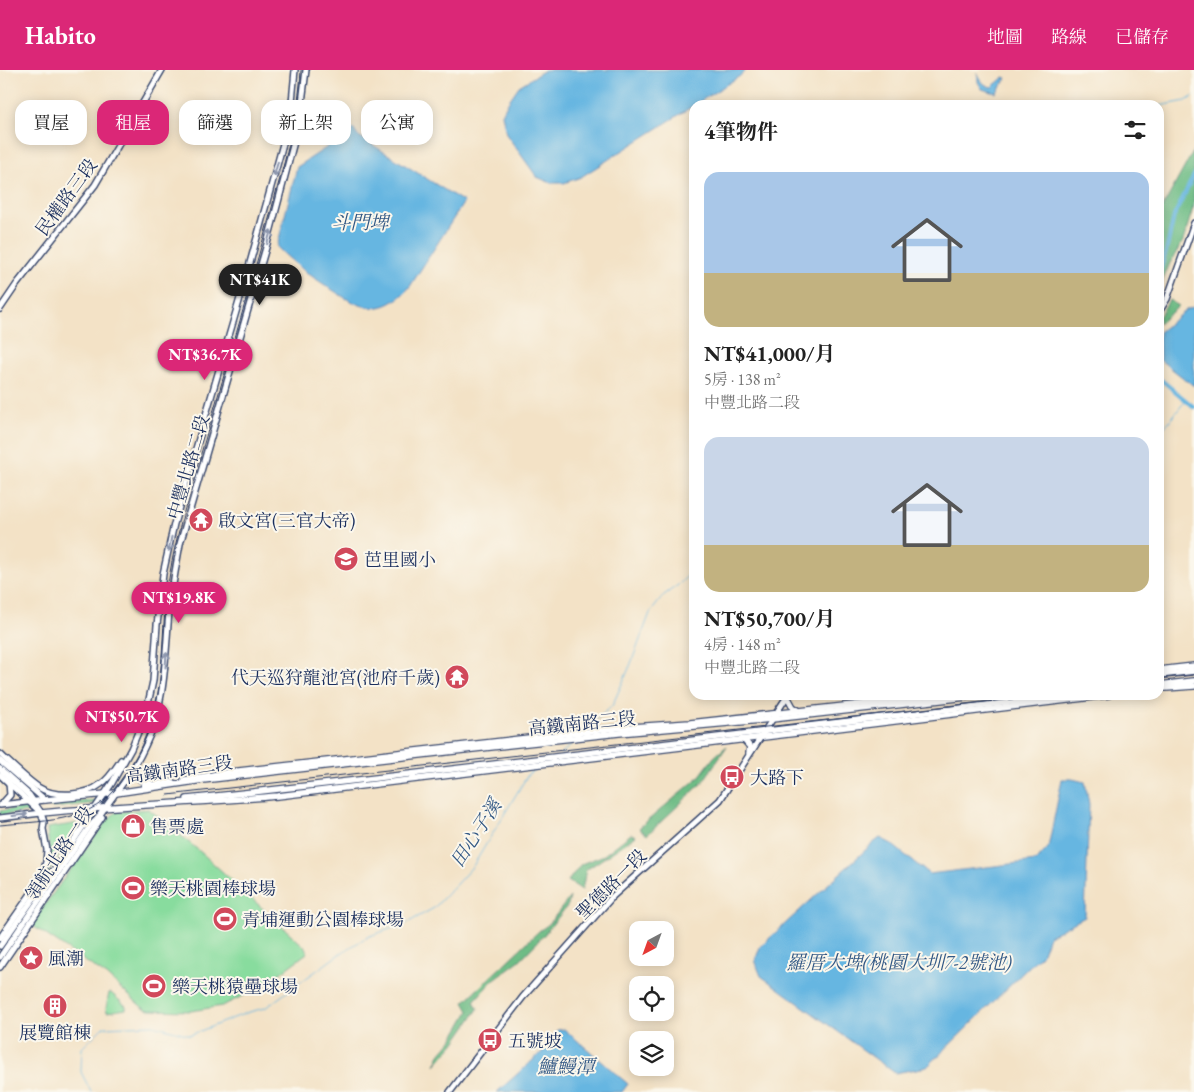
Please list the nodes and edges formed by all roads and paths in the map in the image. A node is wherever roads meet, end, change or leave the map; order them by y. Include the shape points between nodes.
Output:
1 (162, 70) edge
2 (295, 70) edge
3 (306, 70) edge
4 (1194, 223) edge
5 (1164, 304) edge
6 (0, 309) edge
7 (1194, 666) edge
8 (1164, 669) edge
9 (1194, 671) edge
10 (1164, 674) edge
11 (1194, 684) edge
12 (1164, 687) edge
13 (785, 700) edge
14 (790, 700) edge
15 (895, 700) edge
16 (940, 700) edge
17 (1029, 700) edge
18 (1065, 700) edge
19 (798, 710) junction
20 (904, 714) junction
21 (926, 716) junction
22 (774, 717) junction
23 (786, 717) junction
24 (752, 721) junction
25 (791, 728) junction
26 (618, 731) junction
27 (755, 732) junction
28 (762, 734) junction
29 (740, 739) junction
30 (533, 740) junction
31 (749, 753) junction
32 (0, 754) edge
33 (599, 755) junction
34 (121, 760) dead end
35 (0, 761) edge
36 (321, 762) junction
37 (341, 764) junction
38 (511, 766) junction
39 (134, 768) junction
40 (0, 769) edge
41 (20, 771) junction
42 (0, 775) edge
43 (162, 782) junction
44 (171, 782) junction
45 (9, 783) junction
46 (325, 785) junction
47 (351, 786) junction
48 (31, 788) junction
49 (143, 790) junction
50 (104, 793) junction
51 (116, 793) junction
52 (45, 800) junction
53 (31, 802) junction
54 (145, 804) junction
55 (0, 805) edge
56 (105, 807) junction
57 (95, 808) junction
58 (41, 813) junction
59 (0, 818) edge
60 (42, 878) junction
61 (41, 888) junction
62 (26, 901) junction
63 (0, 938) edge
64 (0, 946) edge
65 (0, 957) edge
66 (0, 967) edge
67 (450, 1092) edge

1 - 6 main road, 民權路三段 via 95,185
2 -> 50 main road, 中豐北路二段 via 284,140 174,524 163,574 153,681 146,713 123,765
39 -> 3 main road, 中豐北路二段 via 158,708 180,544 267,244 300,119
4 - 5 main road
7 - 8 main road
9 - 10 main road
11 - 12 main road
13 - 22 main road, 聖德路一段
14 - 19 main road
15 - 19 main road, 高鐵南路三段
16 - 23 main road, 高鐵南路三段
17 - 20 main road, 高鐵南路三段
18 - 21 main road, 高鐵南路三段
19 - 22 main road, 高鐵南路三段
20 - 21 main road
20 - 25 main road, 高鐵南路三段
21 - 28 main road, 高鐵南路三段
22 - 23 main road, 高鐵南路三段
22 - 24 main road, 高鐵南路三段
22 - 26 main road, 高鐵南路三段
22 - 28 main road, 聖德路一段
23 - 25 main road via 784,724
24 - 26 main road, 高鐵南路三段
24 - 27 main road
25 - 28 main road, 高鐵南路三段
26 - 30 main road, 高鐵南路三段
27 - 28 main road, 高鐵南路三段
27 - 33 main road, 高鐵南路三段
28 - 29 main road, 高鐵南路三段
28 - 31 main road, 聖德路一段
29 - 31 main road via 750,747
29 - 33 main road, 高鐵南路三段
30 - 36 main road, 高鐵南路三段
30 - 37 main road, 高鐵南路三段
31 - 67 main road, 聖德路一段 via 720,800 613,896 523,997
32 - 41 main road
33 - 38 main road, 高鐵南路三段
34 - 41 main road via 113,774 100,785 76,793 60,794 39,788
35 - 48 main road
36 - 37 main road
36 - 44 main road, 高鐵南路三段
37 - 49 main road, 高鐵南路三段
38 - 46 main road, 高鐵南路三段
38 - 47 main road, 高鐵南路三段
39 - 43 main road via 143,782
39 - 51 main road, 中豐北路二段
40 - 53 main road via 28,795
41 - 48 main road
42 - 45 main road
43 - 44 main road, 高鐵南路三段
43 - 51 main road, 高鐵南路三段
44 - 49 main road
45 - 53 main road
45 - 55 main road via 10,796
46 - 47 main road
46 - 54 main road, 高鐵南路三段
47 - 54 main road, 高鐵南路三段 via 278,796
48 - 52 main road
49 - 51 main road, 高鐵南路三段
50 - 51 main road
50 - 52 main road
50 - 57 main road, 中豐北路二段
51 - 56 main road, 中豐北路二段
52 - 53 main road
53 - 55 main road
53 - 58 main road
54 - 56 main road, 高鐵南路三段
56 - 57 main road, 高鐵南路三段
56 - 65 main road, 領航北路一段
56 - 66 main road, 領航北路一段 via 102,818
57 - 58 main road, 高鐵南路三段
57 - 61 main road, 領航北路一段
59 -> 58 main road
58 - 60 main road via 47,850
60 - 61 main road
60 - 62 main road, 領航北路一段
61 - 62 main road
61 - 64 main road, 領航北路一段
62 - 63 main road, 領航北路一段

